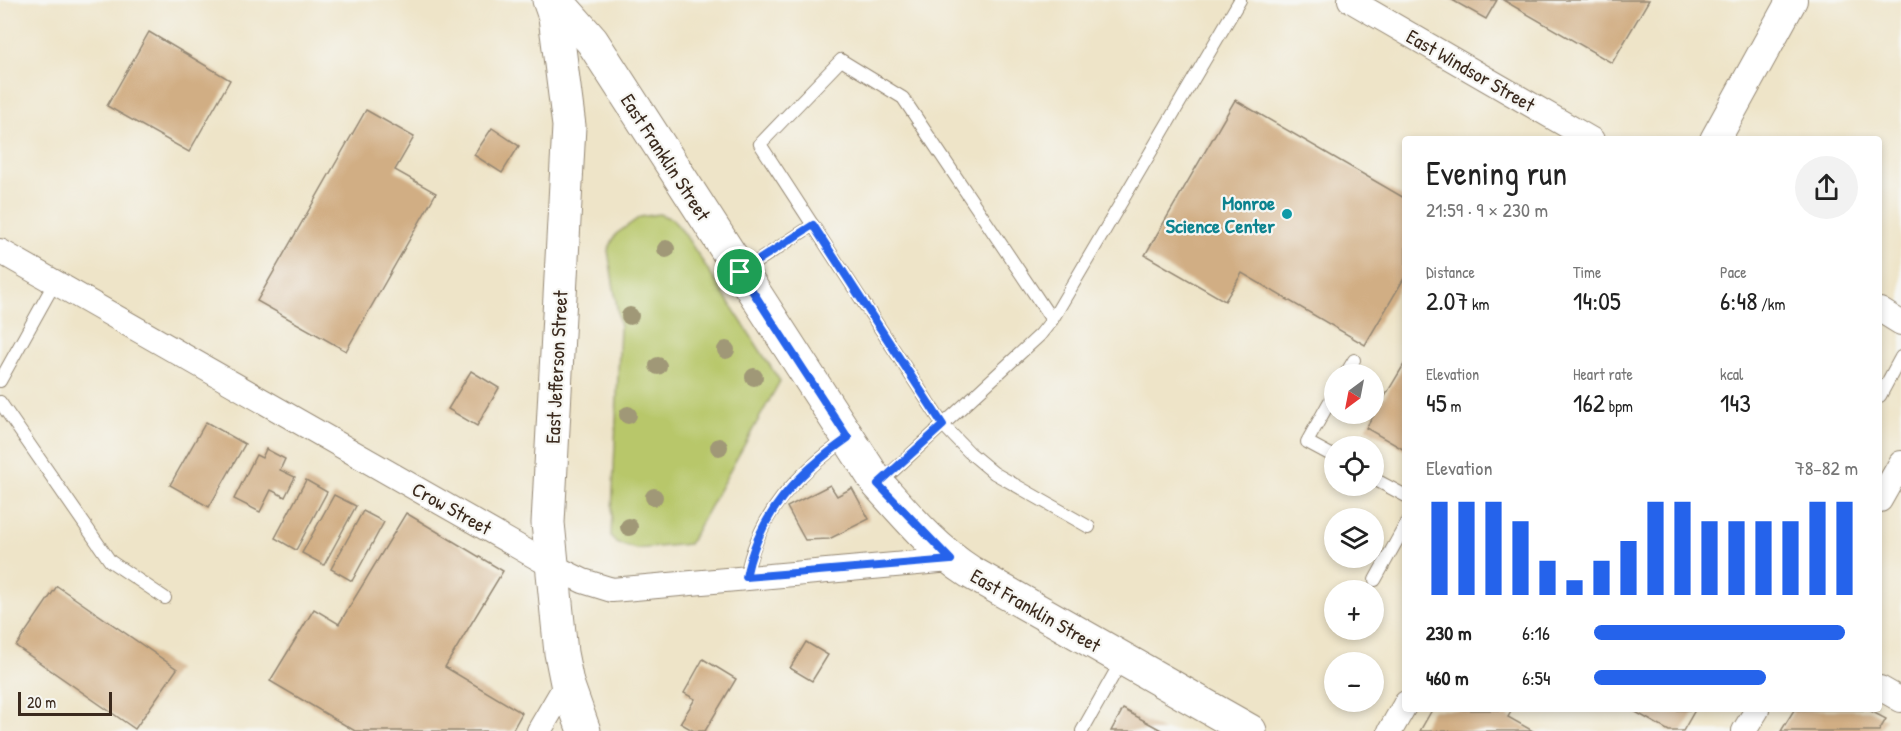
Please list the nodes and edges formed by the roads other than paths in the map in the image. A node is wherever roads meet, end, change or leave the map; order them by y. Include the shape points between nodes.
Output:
1 (549, 0) edge
2 (556, 0) edge
3 (1240, 0) edge
4 (1350, 0) edge
5 (1792, 0) edge
6 (1585, 136) edge
7 (1716, 136) edge
8 (813, 225) junction
9 (0, 251) edge
10 (740, 272) junction
11 (55, 282) junction
12 (1882, 311) edge
13 (1052, 320) junction
14 (1901, 322) edge
15 (1901, 357) edge
16 (1354, 360) dead end
17 (1352, 364) edge
18 (0, 381) edge
19 (1882, 392) edge
20 (0, 402) edge
21 (1324, 412) edge
22 (943, 425) junction
23 (848, 438) junction
24 (1324, 451) edge
25 (1901, 463) edge
26 (878, 484) junction
27 (1384, 484) edge
28 (1402, 494) edge
29 (1882, 496) edge
30 (1089, 527) dead end
31 (1402, 531) edge
32 (951, 560) junction
33 (552, 566) junction
34 (746, 577) junction
35 (1375, 580) dead end
36 (165, 597) dead end
37 (1122, 659) junction
38 (567, 683) junction
39 (1882, 689) edge
40 (1901, 700) edge
41 (1402, 710) edge
42 (1756, 712) edge
43 (539, 731) edge
44 (585, 731) edge
45 (1082, 731) edge
46 (1250, 731) edge
47 (1390, 731) edge
48 (1744, 731) edge

1 - 33 main road, East Jefferson Street via 555,17 569,126 548,523
2 - 10 main road, East Franklin Street via 592,41
3 - 13 lane
4 - 6 street, East Windsor Street
5 - 7 street
8 - 10 lane
8 - 13 lane via 760,144 841,60 903,98
8 - 22 lane
9 - 11 street, Crow Street
10 - 23 main road, East Franklin Street
11 - 18 lane
11 - 33 street, Crow Street
12 - 14 street
13 - 22 lane
15 - 19 lane
16 - 17 lane
20 - 36 lane via 110,561
21 - 24 lane via 1307,442
22 - 26 lane
22 - 30 lane via 994,473
23 - 26 main road, East Franklin Street
23 - 34 lane via 788,487 761,531
25 - 29 street
26 - 32 main road, East Franklin Street
27 - 28 lane
31 - 35 lane
32 - 34 street, Crow Street
32 - 37 main road, East Franklin Street
33 - 34 street, Crow Street via 612,590
33 - 38 main road, East Jefferson Street
37 - 45 lane
37 - 46 main road, East Franklin Street
38 - 43 street
38 - 44 main road, East Jefferson Street
39 - 40 street
41 - 47 street
42 - 48 street

